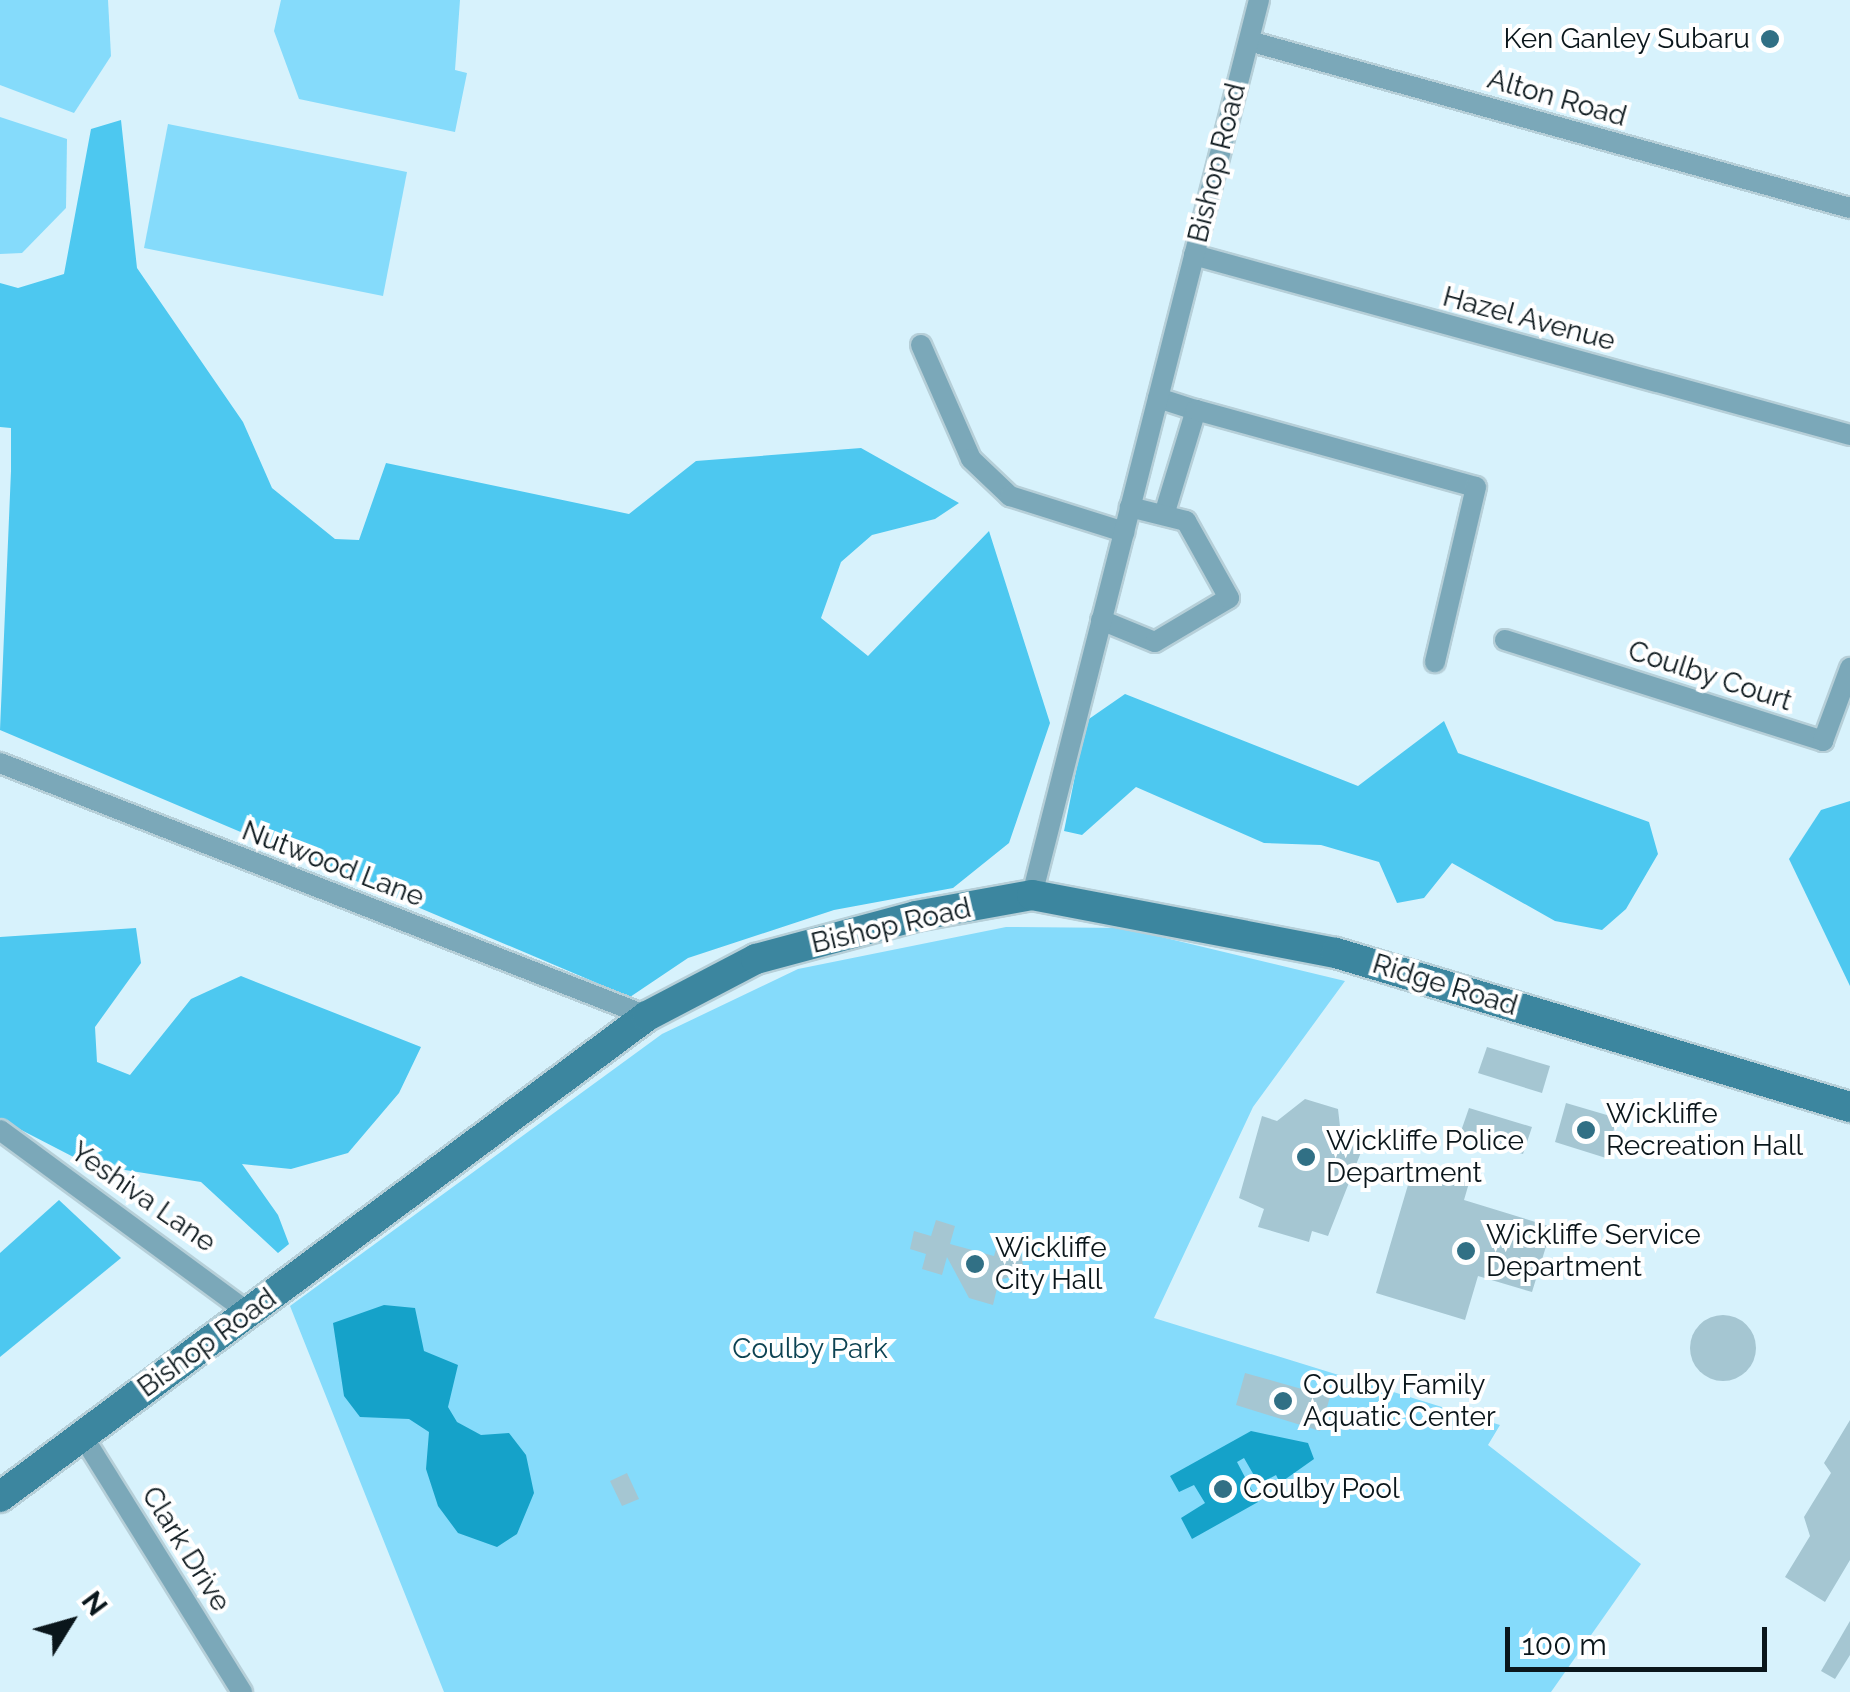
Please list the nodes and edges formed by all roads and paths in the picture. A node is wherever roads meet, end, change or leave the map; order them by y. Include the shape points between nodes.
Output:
1 (1259, 0) edge
2 (1248, 41) junction
3 (1850, 208) edge
4 (1194, 255) junction
5 (921, 345) dead end
6 (1158, 398) junction
7 (1196, 410) junction
8 (1850, 436) edge
9 (1130, 507) junction
10 (1164, 515) junction
11 (1124, 532) junction
12 (1102, 620) junction
13 (1505, 640) dead end
14 (1435, 662) dead end
15 (1850, 668) edge
16 (0, 763) edge
17 (1032, 896) junction
18 (646, 1016) junction
19 (1850, 1106) edge
20 (0, 1130) edge
21 (249, 1313) junction
22 (82, 1435) junction
23 (0, 1496) edge
24 (242, 1692) edge

1 - 2 street, Bishop Road
2 - 3 street, Alton Road
2 - 4 street, Bishop Road
4 - 6 street, Bishop Road
4 - 8 street, Hazel Avenue
5 - 11 street via 971,459 1010,496
6 - 7 street
6 - 9 street, Bishop Road
7 - 10 street
7 - 14 street via 1476,487
9 - 10 street
9 - 11 street, Bishop Road
10 - 12 street via 1186,521 1229,598 1155,642
11 - 12 street, Bishop Road
12 - 17 street, Bishop Road
13 - 15 street, Coulby Court via 1823,741
16 - 18 street, Nutwood Lane
17 - 18 main road, Bishop Road via 756,959
17 - 19 main road, Ridge Road via 1336,953
18 - 21 main road, Bishop Road
20 - 21 street, Yeshiva Lane
21 - 22 main road, Bishop Road
22 - 23 main road, Bishop Road
22 - 24 street, Clark Drive

